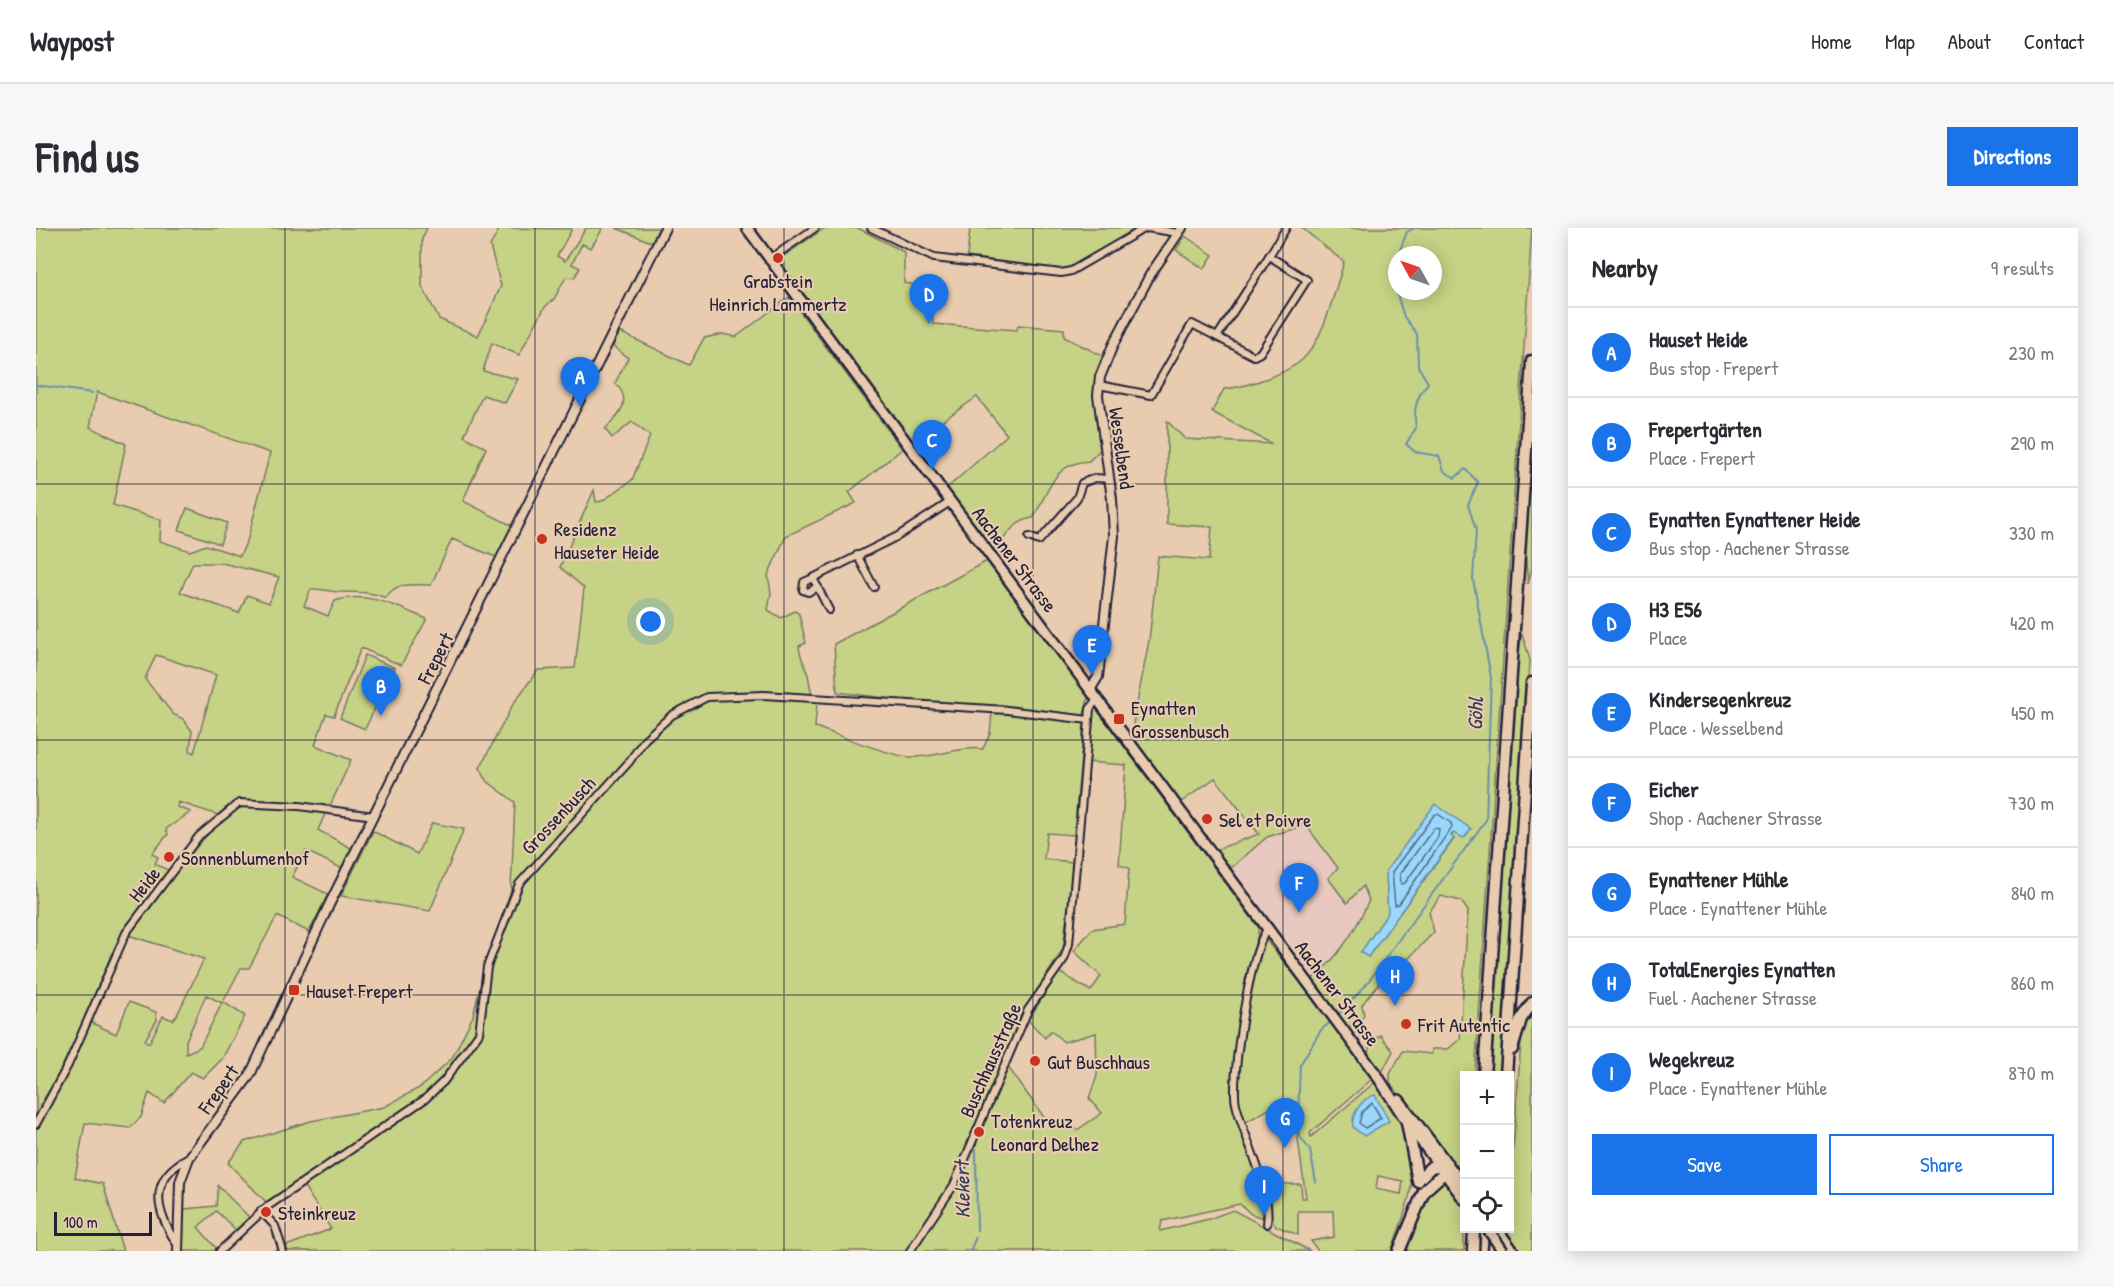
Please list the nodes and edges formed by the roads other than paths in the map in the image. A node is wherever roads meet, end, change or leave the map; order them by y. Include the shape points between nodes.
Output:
1 (665, 228) edge
2 (747, 228) edge
3 (815, 228) edge
4 (871, 228) edge
5 (1286, 228) edge
6 (1180, 231) edge
7 (1269, 256) junction
8 (770, 259) junction
9 (1217, 337) junction
10 (1532, 361) edge
11 (1099, 385) junction
12 (1109, 479) junction
13 (950, 502) junction
14 (1029, 537) dead end
15 (857, 555) junction
16 (813, 578) junction
17 (818, 587) junction
18 (874, 587) dead end
19 (830, 610) dead end
20 (1532, 683) edge
21 (1090, 690) junction
22 (1531, 693) edge
23 (1097, 699) junction
24 (1089, 720) junction
25 (374, 816) junction
26 (1268, 929) junction
27 (1532, 1003) edge
28 (1507, 1063) junction
29 (1484, 1071) edge
30 (1506, 1071) edge
31 (1385, 1086) junction
32 (1407, 1122) junction
33 (36, 1124) edge
34 (189, 1158) junction
35 (1448, 1171) junction
36 (1418, 1180) junction
37 (1460, 1182) edge
38 (1460, 1191) edge
39 (1416, 1205) junction
40 (261, 1211) junction
41 (1267, 1224) dead end
42 (1474, 1233) edge
43 (1490, 1233) edge
44 (1496, 1233) edge
45 (1500, 1233) edge
46 (178, 1249) edge
47 (220, 1251) edge
48 (283, 1251) edge
49 (910, 1251) edge
50 (1398, 1251) edge
51 (1473, 1251) edge
52 (1494, 1251) edge
53 (1503, 1251) edge
54 (1513, 1251) edge

1 - 25 street, Frepert
2 - 8 main road, Aachener Strasse
3 - 8 street
4 - 6 street via 934,258 1060,273 1071,272 1147,228
5 - 7 street
6 - 11 street, Wesselbend via 1150,275 1113,345
7 - 9 street
7 - 9 street via 1307,280 1268,345 1254,356
8 - 13 main road, Aachener Strasse
9 - 11 street via 1192,324 1151,395
10 - 29 highway
11 - 12 street, Wesselbend
12 - 14 street via 1086,480 1077,498 1039,541
12 - 21 street, Wesselbend via 1114,536 1098,677
13 - 15 street via 908,530
13 - 21 main road, Aachener Strasse
15 - 16 street
15 - 18 street
16 - 17 street
16 - 17 street via 804,582 803,591
17 - 19 street
20 - 22 highway
21 - 23 main road, Aachener Strasse
22 - 28 highway
23 - 24 street, Buschhausstraße
23 - 26 main road, Aachener Strasse
24 - 40 street, Grossenbusch via 1007,710 764,695 707,697 672,715 645,739 629,762 519,884 487,967 479,1033 444,1082
24 - 49 street, Buschhausstraße via 1069,944 1064,959 1029,1010 954,1185
25 - 33 street, Heide via 239,803 200,836 126,933 68,1065
25 - 34 street, Frepert via 250,1075
26 - 31 main road, Aachener Strasse
26 - 41 street via 1260,938 1247,994 1235,1095 1258,1168
27 - 28 highway via 1521,1019
28 - 30 highway
31 - 32 main road, Aachener Strasse
31 - 35 main road, Aachener Strasse via 1403,1104
32 - 35 main road, Aachener Strasse
32 - 36 highway
34 - 46 street, Frepert via 180,1182
34 - 46 street, Frepert via 166,1173 158,1191
35 - 36 highway via 1423,1172
35 - 37 main road, Aachener Strasse
35 - 38 main road, Aachener Strasse
35 - 39 highway via 1429,1183
36 - 39 highway
39 - 50 highway
40 - 47 street, Grossenbusch
40 - 48 street via 275,1226
42 - 51 highway
43 - 53 main road, bridge
44 - 52 highway
45 - 54 main road

